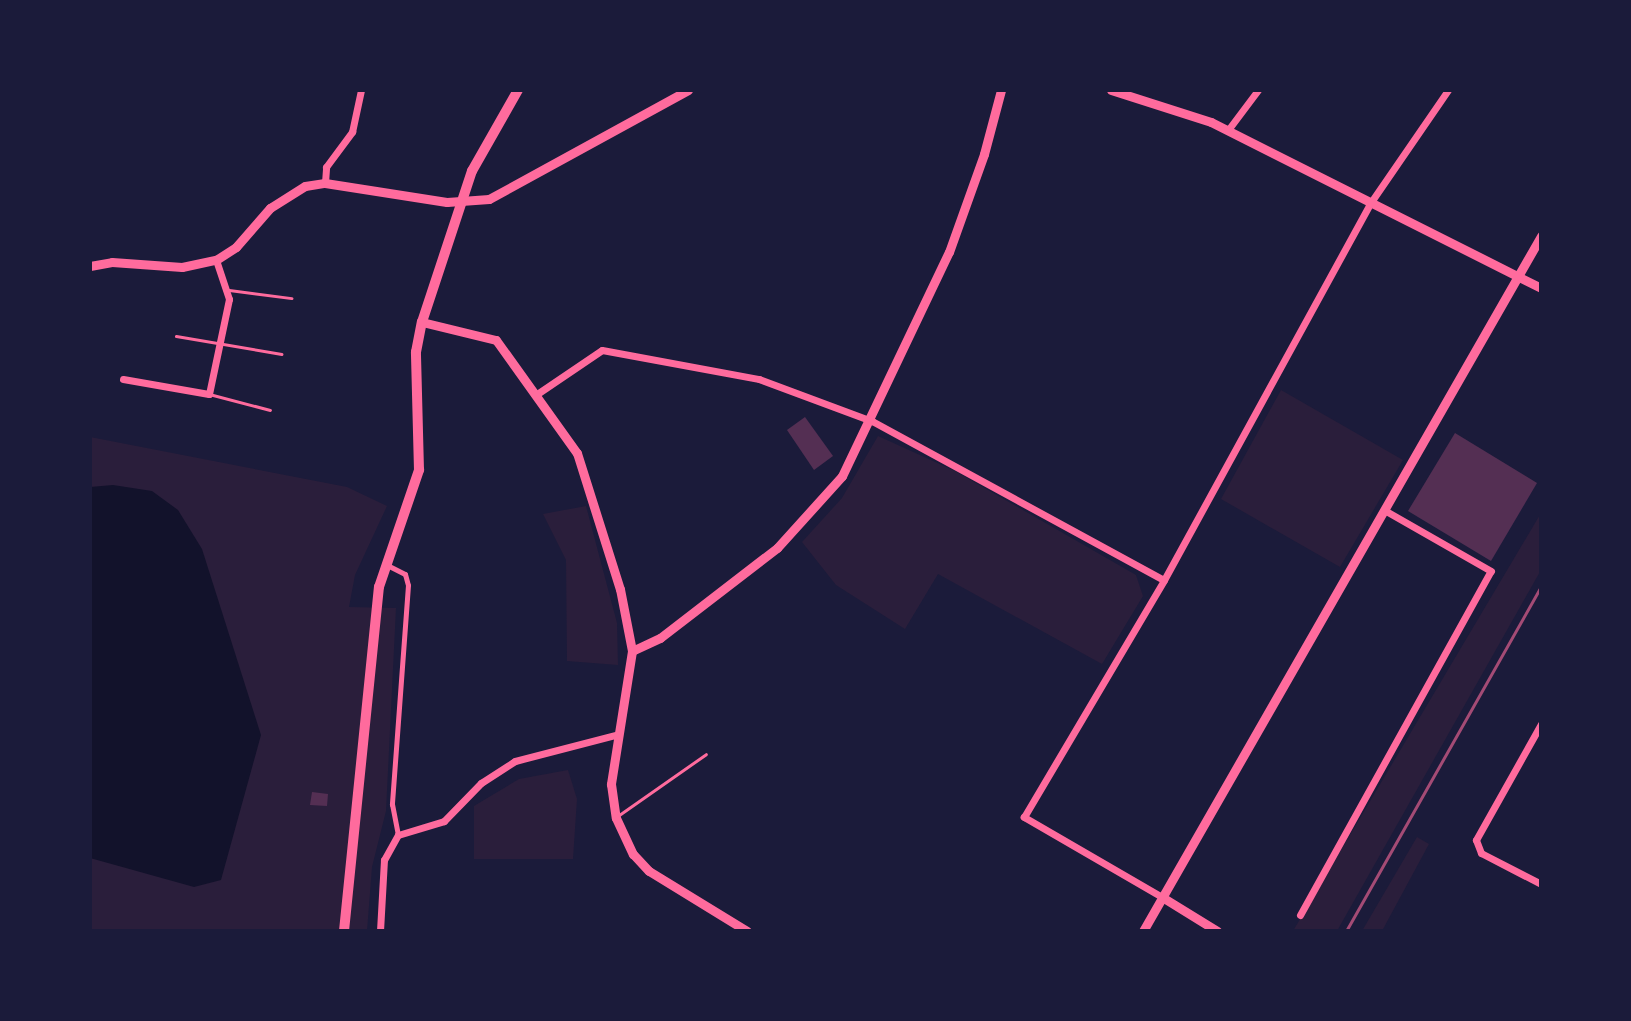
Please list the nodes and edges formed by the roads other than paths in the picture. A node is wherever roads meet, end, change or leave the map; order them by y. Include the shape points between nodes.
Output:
1 (361, 90) edge
2 (518, 90) edge
3 (688, 90) edge
4 (1001, 90) edge
5 (1111, 90) edge
6 (1258, 90) edge
7 (1448, 90) edge
8 (1146, 94) edge
9 (1228, 130) junction
10 (325, 183) junction
11 (460, 202) junction
12 (1369, 205) junction
13 (1541, 236) edge
14 (216, 260) junction
15 (90, 266) edge
16 (1519, 279) junction
17 (1541, 288) edge
18 (229, 290) junction
19 (291, 298) dead end
20 (422, 322) junction
21 (176, 336) dead end
22 (221, 343) junction
23 (281, 354) dead end
24 (123, 379) dead end
25 (209, 394) junction
26 (537, 394) junction
27 (270, 410) dead end
28 (872, 421) junction
29 (1386, 511) junction
30 (385, 564) junction
31 (1164, 580) junction
32 (632, 651) junction
33 (1541, 724) edge
34 (619, 734) junction
35 (706, 754) dead end
36 (616, 818) junction
37 (398, 835) junction
38 (1541, 884) edge
39 (1162, 897) junction
40 (1300, 915) dead end
41 (344, 931) edge
42 (380, 931) edge
43 (747, 931) edge
44 (1143, 931) edge
45 (1217, 931) edge

1 - 10 street via 352,132 326,167
2 - 11 main road via 489,136
3 - 11 street via 521,186 489,199
4 - 28 street via 949,252
5 - 8 street
6 - 9 street
7 - 12 street
8 - 9 street
9 - 12 street
10 - 11 street
10 - 14 street via 289,193
11 - 20 main road
12 - 16 street
12 - 31 street
13 - 16 street
14 - 15 street via 182,267 112,262
14 - 18 street
16 - 17 street
16 - 29 street
18 - 19 lane
18 - 22 street
20 - 26 street via 496,340
20 - 30 main road via 416,352 419,470
21 - 22 lane
22 - 23 lane
22 - 25 street
24 - 25 street
25 - 27 lane
26 - 28 street via 589,356 616,350 759,379
26 - 32 street via 583,465 620,589
28 - 31 street
28 - 32 street via 842,476 784,542 660,638
29 - 39 street
29 - 40 street via 1491,571
30 - 37 street via 401,571 408,585 392,804
30 - 41 main road
31 - 39 street via 1024,817
32 - 34 street
33 - 38 street via 1476,847
34 - 36 street via 611,784
34 - 37 street via 515,761 481,783 444,821
35 - 36 lane
36 - 43 street via 633,854 649,871
37 - 42 street via 384,860
39 - 44 street
39 - 45 street

